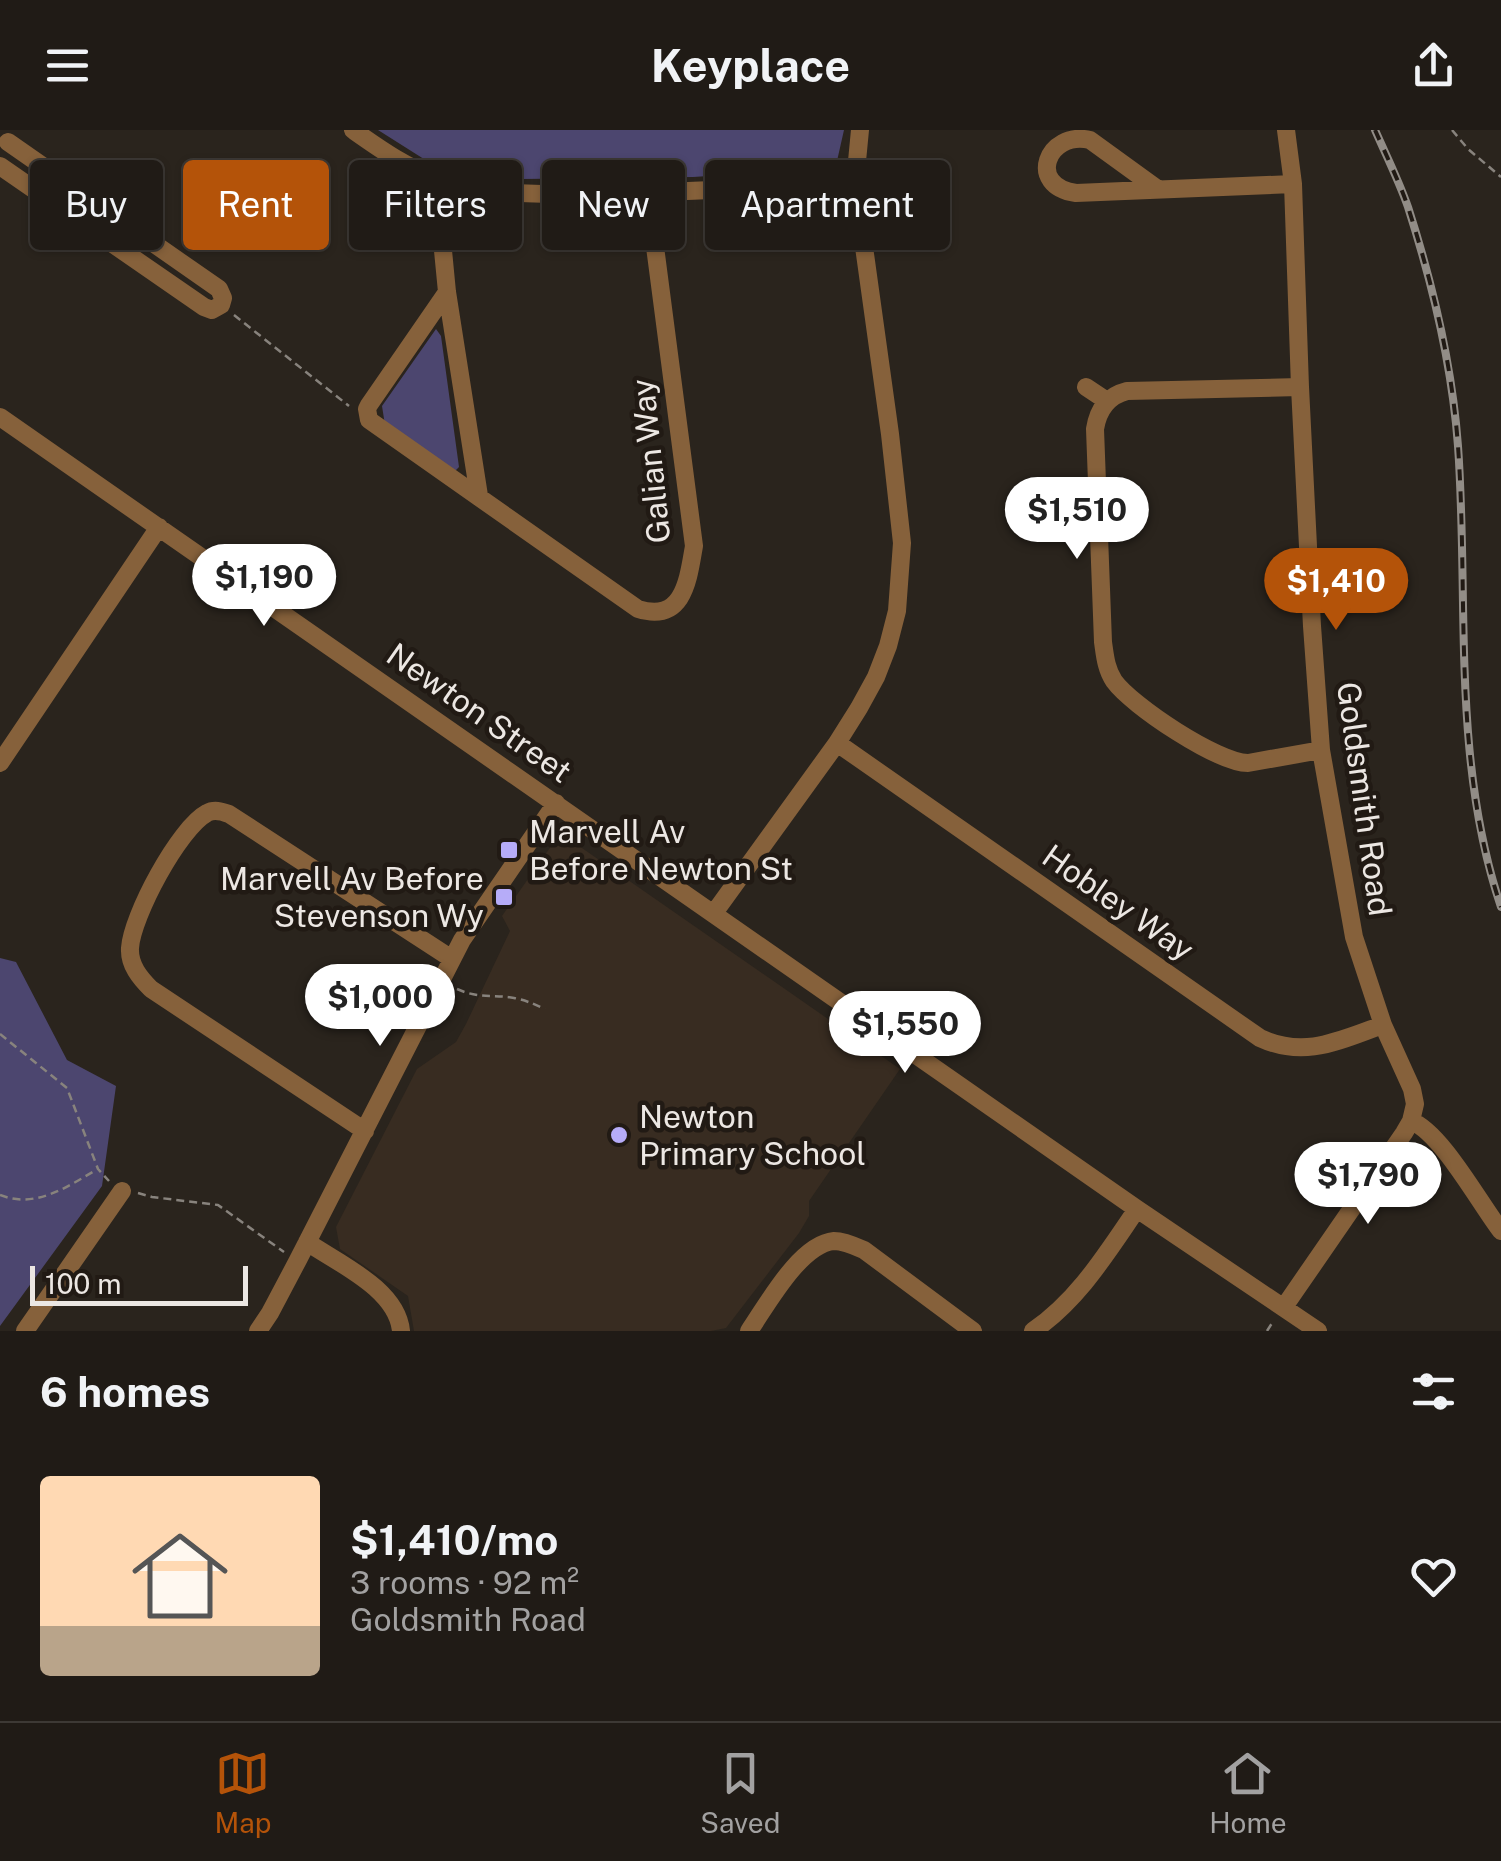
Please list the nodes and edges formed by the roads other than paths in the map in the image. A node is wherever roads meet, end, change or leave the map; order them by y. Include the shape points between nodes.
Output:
1 (353, 130) edge
2 (860, 130) edge
3 (1286, 130) edge
4 (8, 142) edge
5 (398, 160) edge
6 (857, 160) edge
7 (0, 166) edge
8 (1292, 184) junction
9 (1159, 190) junction
10 (443, 250) edge
11 (655, 250) edge
12 (864, 250) edge
13 (447, 292) junction
14 (1086, 387) dead end
15 (1300, 387) junction
16 (1107, 401) junction
17 (0, 417) edge
18 (479, 496) junction
19 (160, 527) junction
20 (837, 744) junction
21 (1321, 750) junction
22 (0, 764) edge
23 (211, 791) dead end
24 (556, 803) junction
25 (210, 811) junction
26 (714, 913) junction
27 (452, 959) junction
28 (1383, 1025) junction
29 (1411, 1121) junction
30 (365, 1131) junction
31 (122, 1192) road end
32 (1137, 1209) junction
33 (1501, 1232) edge
34 (308, 1242) junction
35 (1284, 1307) junction
36 (25, 1331) edge
37 (258, 1331) edge
38 (401, 1331) edge
39 (748, 1331) edge
40 (974, 1331) edge
41 (1033, 1331) edge
42 (1318, 1331) edge

1 - 5 street
2 - 6 street
3 - 8 street, Goldsmith Road
4 - 7 street via 220,290 221,305 204,307
8 - 9 street
8 - 15 street, Goldsmith Road
9 - 9 street via 1063,191 1048,174 1049,153 1064,138 1080,136
10 - 13 street
11 - 18 street, Galian Way via 694,546 678,601 662,612 638,609
12 - 20 street via 902,543 888,646
13 - 18 street
13 - 18 street, Galian Way via 367,414 374,426
14 - 16 street
15 - 16 street via 1127,391
15 - 21 street, Goldsmith Road
16 - 21 street via 1095,429 1104,642 1114,681 1186,737 1236,763
17 - 19 street, Newton Street
19 - 22 street
19 - 24 street, Newton Street
20 - 26 street
20 - 28 street, Hobley Way via 1260,1038 1304,1048
21 - 28 street, Goldsmith Road via 1354,937
23 - 25 street
24 - 26 street, Newton Street
24 - 27 street
25 - 27 street via 230,814
25 - 30 street via 150,888 130,948 134,968 151,989
26 - 32 street, Newton Street
27 - 30 street
28 - 29 street, Goldsmith Road via 1412,1089
29 - 33 street via 1445,1150
29 - 35 street
30 - 34 street
31 - 36 street
32 - 35 street, Newton Street
32 - 41 street via 1088,1282
34 - 37 street
34 - 38 street via 380,1291 392,1303
35 - 42 street, Newton Street
39 - 40 street via 803,1256 834,1242 864,1250

